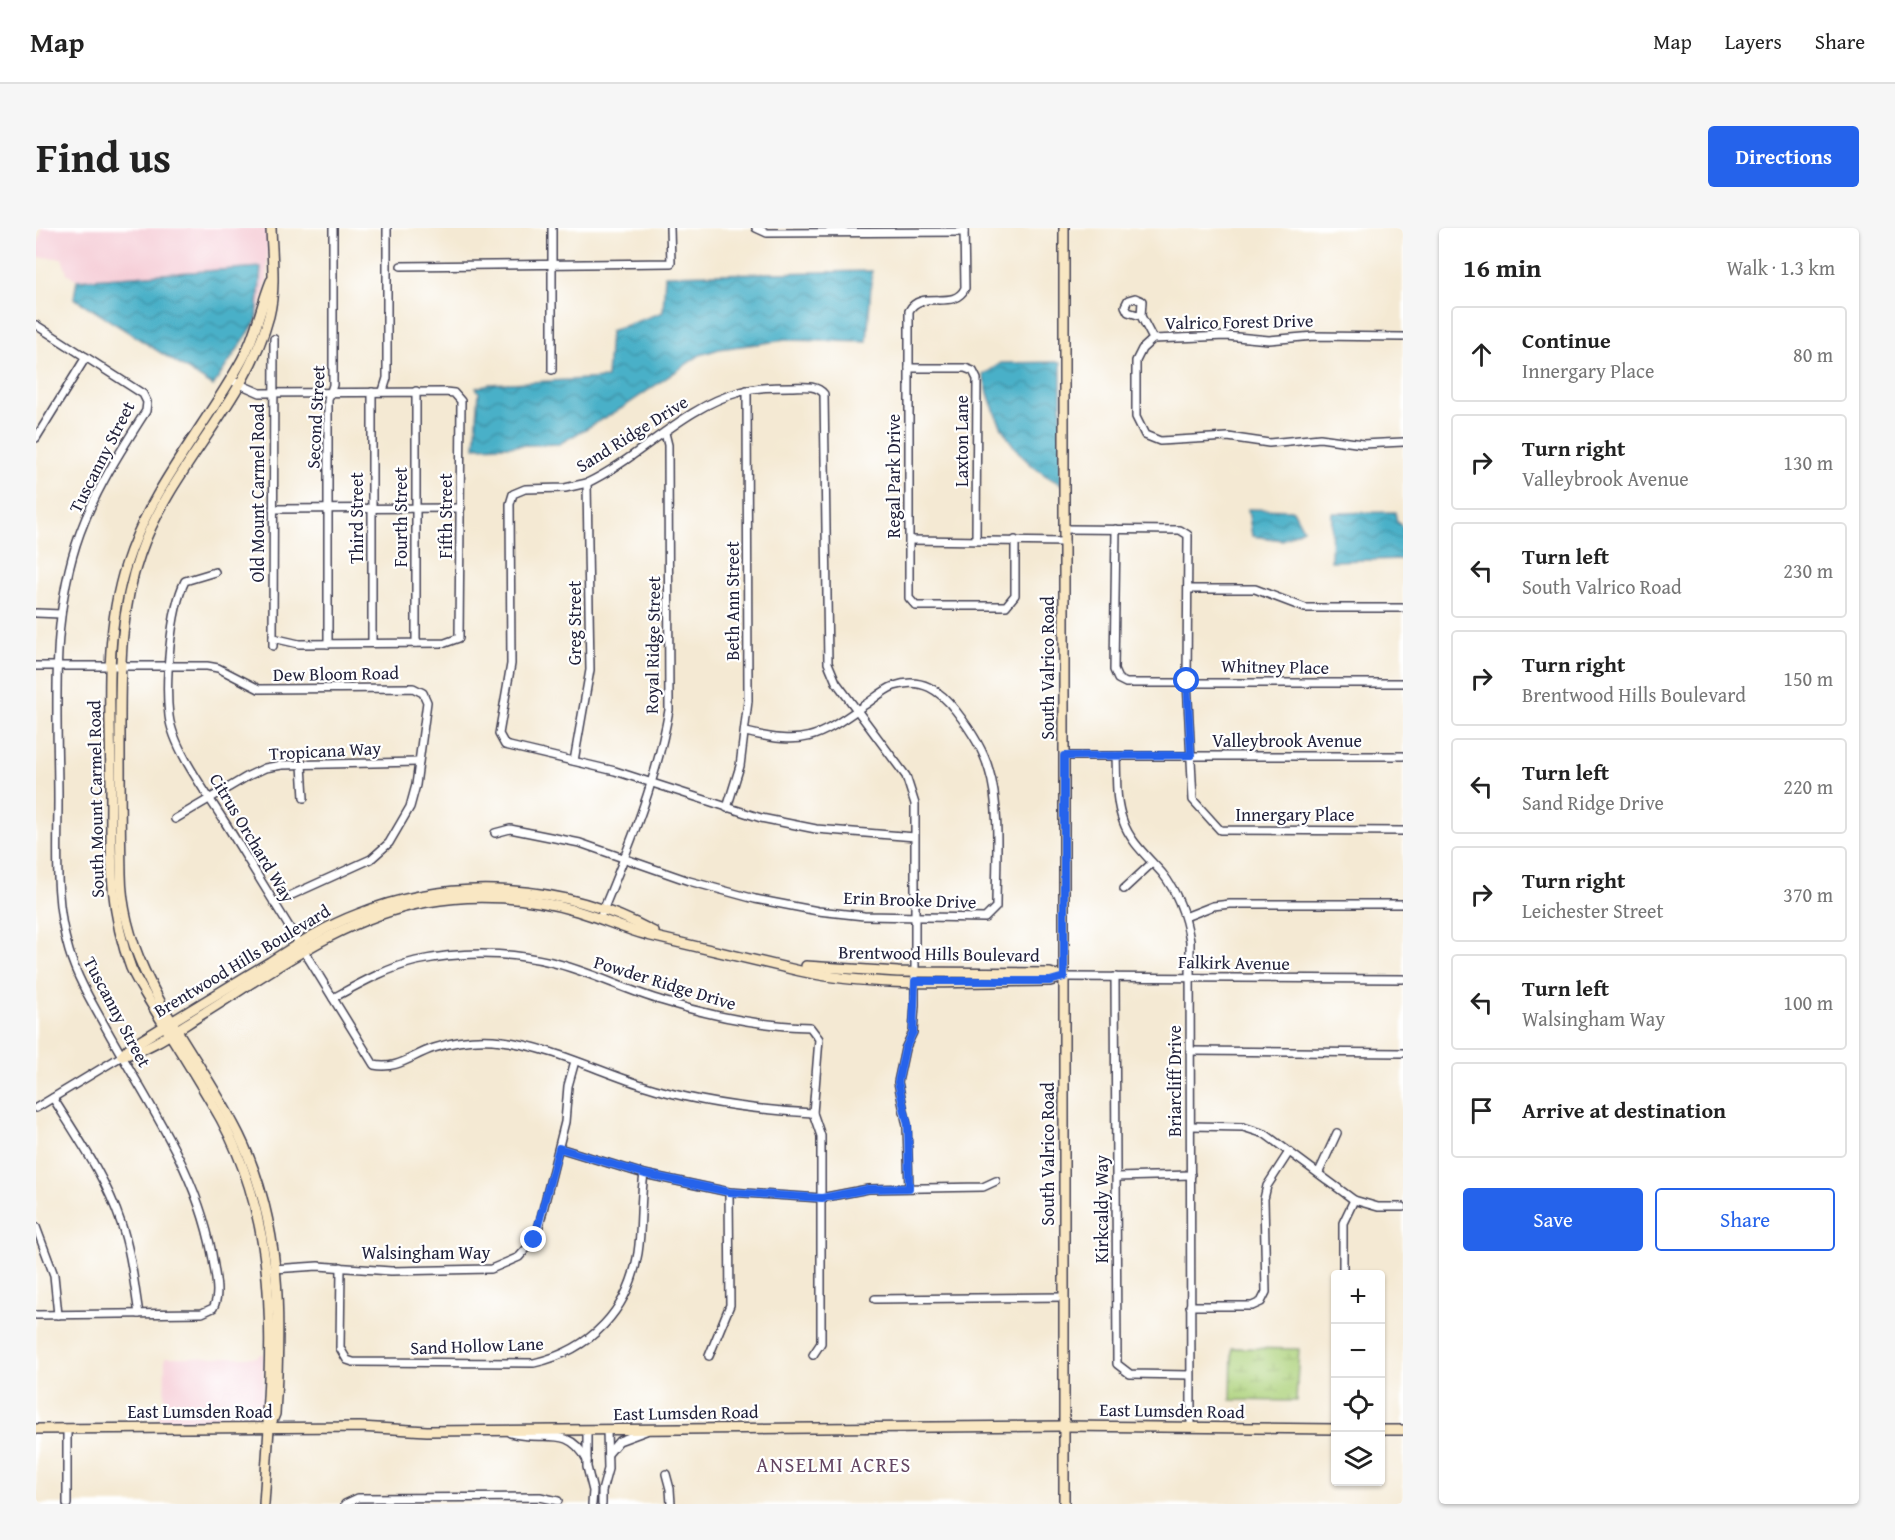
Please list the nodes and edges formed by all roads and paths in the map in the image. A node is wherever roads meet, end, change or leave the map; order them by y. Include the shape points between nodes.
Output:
1 (272, 228) edge
2 (333, 228) edge
3 (387, 228) edge
4 (552, 228) edge
5 (670, 228) edge
6 (756, 228) edge
7 (1064, 228) edge
8 (964, 230) edge
9 (552, 265) junction
10 (400, 266) dead end
11 (1141, 316) dead end
12 (36, 325) edge
13 (1403, 338) edge
14 (274, 339) dead end
15 (1153, 339) junction
16 (86, 357) junction
17 (909, 368) junction
18 (552, 370) dead end
19 (234, 382) junction
20 (747, 390) junction
21 (372, 392) junction
22 (383, 392) junction
23 (416, 392) junction
24 (330, 393) junction
25 (273, 394) junction
26 (665, 433) junction
27 (37, 434) edge
28 (1403, 442) edge
29 (587, 483) junction
30 (417, 508) junction
31 (461, 508) junction
32 (273, 509) junction
33 (328, 509) junction
34 (372, 509) junction
35 (1065, 529) junction
36 (1116, 529) junction
37 (909, 540) junction
38 (976, 540) junction
39 (1015, 540) junction
40 (1065, 542) junction
41 (215, 572) dead end
42 (1189, 589) junction
43 (1403, 608) edge
44 (36, 613) edge
45 (61, 614) junction
46 (372, 643) junction
47 (416, 643) junction
48 (327, 644) junction
49 (36, 666) edge
50 (57, 666) junction
51 (115, 666) junction
52 (170, 666) junction
53 (1187, 681) junction
54 (1403, 683) edge
55 (857, 711) junction
56 (746, 732) junction
57 (1191, 755) junction
58 (1064, 756) junction
59 (1116, 756) junction
60 (1403, 756) edge
61 (574, 761) junction
62 (418, 762) junction
63 (302, 765) junction
64 (651, 782) junction
65 (210, 798) junction
66 (304, 798) dead end
67 (727, 808) junction
68 (175, 819) dead end
69 (1403, 831) edge
70 (495, 833) dead end
71 (915, 837) junction
72 (624, 857) junction
73 (1152, 863) junction
74 (1124, 889) dead end
75 (274, 903) junction
76 (1403, 904) edge
77 (601, 914) junction
78 (915, 916) junction
79 (1185, 917) junction
80 (301, 948) junction
81 (915, 977) junction
82 (1064, 977) junction
83 (1115, 977) junction
84 (1190, 977) junction
85 (1403, 980) edge
86 (333, 998) junction
87 (171, 1027) junction
88 (1190, 1051) junction
89 (1403, 1053) edge
90 (122, 1056) junction
91 (575, 1061) junction
92 (53, 1098) junction
93 (36, 1108) edge
94 (813, 1113) junction
95 (1191, 1126) junction
96 (1336, 1133) dead end
97 (559, 1148) junction
98 (1289, 1152) junction
99 (1319, 1172) junction
100 (645, 1174) junction
101 (1191, 1175) junction
102 (1117, 1178) junction
103 (996, 1181) dead end
104 (909, 1188) junction
105 (729, 1192) junction
106 (822, 1198) junction
107 (1354, 1200) junction
108 (1403, 1207) edge
109 (36, 1227) edge
110 (341, 1267) junction
111 (272, 1270) junction
112 (1343, 1270) edge
113 (1064, 1297) junction
114 (875, 1299) dead end
115 (1190, 1306) junction
116 (138, 1314) junction
117 (36, 1315) edge
118 (58, 1315) junction
119 (813, 1355) dead end
120 (709, 1356) dead end
121 (1190, 1375) junction
122 (1064, 1426) junction
123 (1191, 1427) junction
124 (269, 1428) junction
125 (36, 1429) edge
126 (67, 1429) junction
127 (1331, 1429) edge
128 (607, 1430) junction
129 (651, 1430) junction
130 (1385, 1430) edge
131 (1403, 1430) edge
132 (505, 1431) junction
133 (587, 1431) junction
134 (608, 1454) junction
135 (587, 1460) junction
136 (666, 1474) dead end
137 (558, 1501) dead end
138 (67, 1504) edge
139 (264, 1504) edge
140 (345, 1504) edge
141 (592, 1504) edge
142 (602, 1504) edge
143 (671, 1504) edge
144 (1064, 1504) edge

1 - 19 street, South Mount Carmel Road via 273,291 264,333
2 - 24 street, Second Street via 334,361
3 - 22 street via 387,378
4 - 9 street
5 - 9 street via 671,263
6 - 8 street via 767,233
7 - 35 street, South Valrico Road
8 - 17 street, Regal Park Drive via 965,288 962,295 952,300 920,300 913,304 909,311
9 - 10 street
9 - 18 street
11 - 15 street
12 - 16 street, Tuscanny Street
13 - 15 street, Valrico Forest Drive
14 - 25 street, Old Mount Carmel Road
15 - 28 street, Valrico Forest Drive via 1136,361 1136,417 1145,435 1160,441 1228,437 1269,443 1320,438 1363,444
16 - 27 street
16 - 45 street, Tuscanny Street via 142,394 147,406 107,473 85,521 69,570
17 - 37 street, Regal Park Drive
17 - 38 street, Laxton Lane via 965,368 973,371 977,379
19 - 25 street via 255,393
19 - 51 street, South Mount Carmel Road via 147,535 126,604
20 - 26 street, Sand Ridge Drive via 708,405
20 - 55 street, Sand Ridge Drive via 810,387 819,388 826,397 826,651 834,679
20 - 56 street, Beth Ann Street
21 - 22 street
21 - 24 street
21 - 34 street, Third Street
22 - 23 street
23 - 30 street, Fourth Street
23 - 31 street, Fifth Street via 450,392 461,401
24 - 25 street
24 - 33 street, Second Street
25 - 32 street, Old Mount Carmel Road
26 - 29 street, Sand Ridge Drive
26 - 64 street, Royal Ridge Street via 669,710
29 - 61 street, Greg Street via 590,670
29 - 61 street, Sand Ridge Drive via 565,489 522,490 511,499 510,670 499,735 507,747
30 - 31 street
30 - 34 street
30 - 47 street, Fourth Street
31 - 47 street, Fifth Street via 459,638 452,642
32 - 33 street
32 - 48 street, Old Mount Carmel Road via 273,642
33 - 34 street
33 - 48 street, Second Street
34 - 46 street, Third Street
35 - 36 street, Innergary Place
35 - 40 street, South Valrico Road
36 - 42 street, Innergary Place via 1180,530 1188,535
36 - 53 street, Whitney Place via 1114,669 1118,679 1126,683
37 - 38 street
37 - 39 street, Regal Park Drive via 909,598 916,606 1006,606 1015,595
38 - 39 street
39 - 40 street
40 - 58 street, South Valrico Road
41 - 52 street, Citrus Orchard Way via 185,581 171,637
42 - 43 street via 1255,589 1305,608
42 - 53 street, Innergary Place
44 - 45 street
45 - 50 street, Tuscanny Street
46 - 47 street
46 - 48 street
49 - 50 street, Dew Bloom Road
50 - 51 street, Dew Bloom Road
50 - 90 street, Tuscanny Street via 59,889 63,929 81,984
51 - 52 street, Dew Bloom Road
51 - 87 street, South Mount Carmel Road via 123,910 139,962
52 - 62 street, Dew Bloom Road via 218,668 247,685 275,691 416,688 427,702
52 - 65 street, Citrus Orchard Way via 169,716 178,744
53 - 54 street, Whitney Place
53 - 57 street, Innergary Place
55 - 56 street, Erin Brooke Drive via 814,737 778,740
55 - 71 street, Sand Ridge Drive via 906,776 915,804
55 - 78 street, Erin Brooke Drive via 891,687 903,684 935,688 972,732 990,771 996,907 985,918
56 - 67 street, Beth Ann Street
57 - 59 street, Valleybrook Avenue
57 - 60 street, Valleybrook Avenue
57 - 69 street, Innergary Place via 1194,800 1220,830
58 - 59 street, Valleybrook Avenue
58 - 82 street, South Valrico Road
59 - 73 street, Briarcliff Drive via 1123,821 1135,844
61 - 64 street, Sand Ridge Drive
62 - 63 street, Tropicana Way
62 - 75 street, Dew Bloom Road via 410,807 389,843 371,859
63 - 65 street, Tropicana Way via 265,768
63 - 66 street
64 - 67 street, Sand Ridge Drive
64 - 72 street, Royal Ridge Street
65 - 68 street, Tropicana Way
65 - 75 street, Citrus Orchard Way
67 - 71 street, Sand Ridge Drive via 816,829
70 - 72 street, Erin Brooke Drive via 521,831
71 - 78 street, Sand Ridge Drive
72 - 77 street, Royal Ridge Street
72 - 78 street, Erin Brooke Drive via 689,881 755,899 864,916
73 - 74 street
73 - 79 street, Briarcliff Drive via 1171,885
75 - 80 street, Citrus Orchard Way
76 - 79 street via 1230,904
77 - 80 street, Brentwood Hills Boulevard via 527,892 443,892 392,902 358,914
77 - 81 street, Brentwood Hills Boulevard via 664,937 786,966
78 - 81 street, Sand Ridge Drive
79 - 84 street, Briarcliff Drive
80 - 86 street, Citrus Orchard Way
80 - 87 street, Brentwood Hills Boulevard
81 - 82 street, Brentwood Hills Boulevard via 1050,973
81 - 104 street, Sand Ridge Drive via 913,1032 898,1082 908,1125
82 - 83 street, Falkirk Avenue
82 - 113 street, South Valrico Road
83 - 84 street, Falkirk Avenue
83 - 102 street, Kirkcaldy Way
84 - 85 street, Falkirk Avenue
84 - 88 street, Briarcliff Drive
86 - 91 street, Citrus Orchard Way via 374,1065 388,1068 432,1048 477,1040 522,1044
86 - 94 street, Powder Ridge Drive via 414,962 508,954 553,963 729,1020 810,1027 819,1039
87 - 90 street, Brentwood Hills Boulevard via 129,1048
87 - 111 street, South Mount Carmel Road via 241,1138 266,1212
88 - 89 street
88 - 95 street, Briarcliff Drive
90 - 92 street, Brentwood Hills Boulevard
90 - 116 street, Tuscanny Street via 189,1176 207,1230 217,1295 215,1305 206,1313
91 - 94 street, Citrus Orchard Way via 696,1099 760,1111
91 - 97 street, Walsingham Way
92 - 93 street, Brentwood Hills Boulevard
92 - 116 street via 101,1178 121,1223
94 - 106 street, Powder Ridge Drive via 820,1136
95 - 98 street via 1243,1127 1265,1134
95 - 101 street, Briarcliff Drive
96 - 99 street
97 - 100 street
97 - 110 street, Walsingham Way via 537,1233 528,1249 511,1263 480,1270
98 - 99 street
98 - 115 street via 1267,1186 1264,1199 1266,1292 1262,1302 1252,1306
99 - 107 street
100 - 105 street
100 - 110 street, Sand Hollow Lane via 638,1251 626,1295 612,1318 595,1334 557,1358 534,1363 347,1360 340,1348
101 - 102 street
101 - 115 street, Briarcliff Drive
102 - 121 street, Kirkcaldy Way via 1117,1364 1130,1374
103 - 104 street via 983,1187
104 - 106 street via 868,1189
105 - 106 street
105 - 120 street via 730,1305
106 - 119 street, Powder Ridge Drive via 821,1343
107 - 108 street via 1378,1207
107 - 112 street via 1343,1223
109 - 118 street via 54,1275
110 - 111 street, Walsingham Way
111 - 124 street, South Mount Carmel Road
113 - 114 street
113 - 122 street, South Valrico Road
115 - 121 street, Briarcliff Drive
116 - 118 street, Tuscanny Street
117 - 118 street, Tuscanny Street
121 - 123 street, Briarcliff Drive
122 - 123 street, East Lumsden Road
122 - 129 street, East Lumsden Road
122 - 144 street, South Valrico Road
123 - 127 street, East Lumsden Road
124 - 126 street, East Lumsden Road
124 - 132 street, East Lumsden Road
124 - 139 street, South Mount Carmel Road
125 - 126 street, East Lumsden Road
126 - 138 street
128 - 129 street, East Lumsden Road
128 - 133 street, East Lumsden Road
128 - 134 street
129 - 134 street via 619,1441
130 - 131 street
132 - 133 street, East Lumsden Road
132 - 135 street via 521,1436 567,1438
133 - 135 street
134 - 142 street
135 - 141 street
136 - 143 street
137 - 140 street via 540,1497 358,1498

